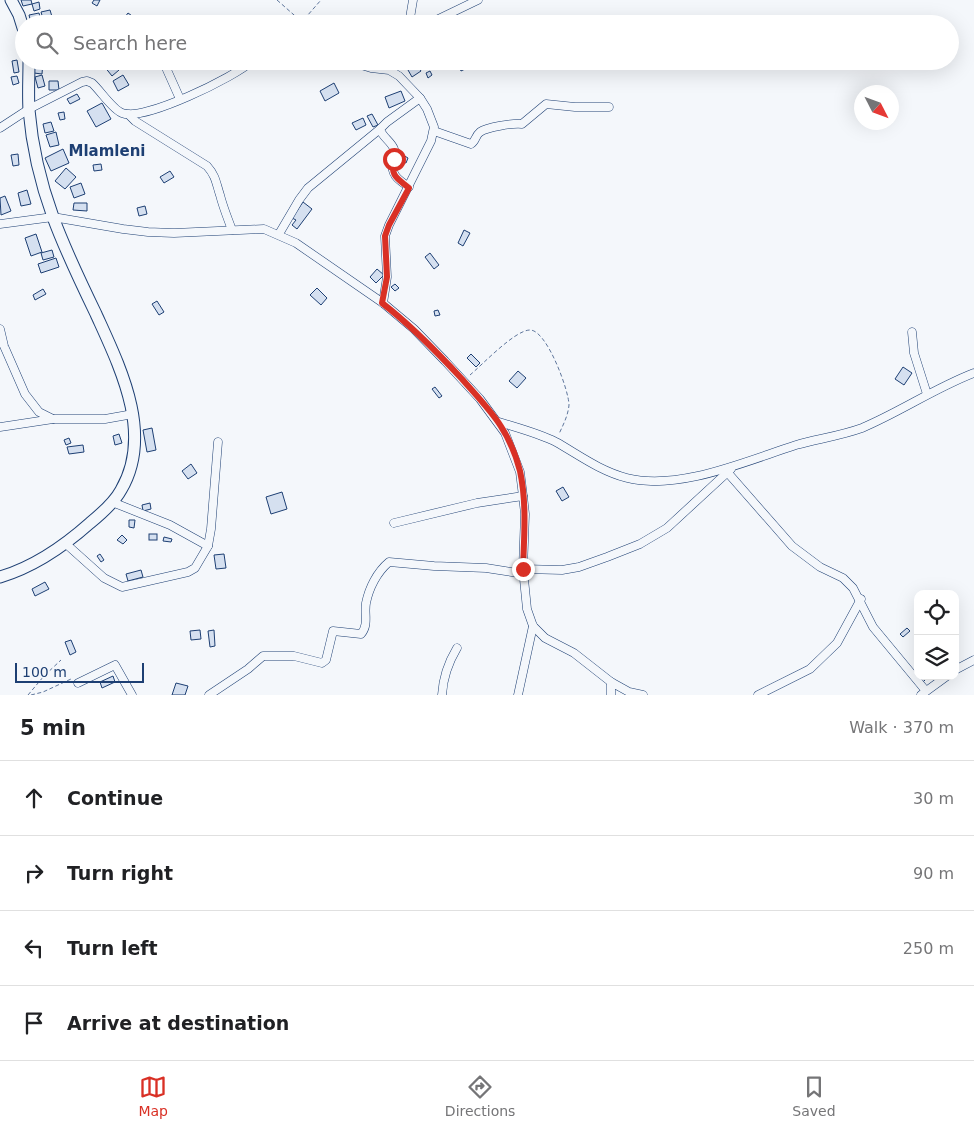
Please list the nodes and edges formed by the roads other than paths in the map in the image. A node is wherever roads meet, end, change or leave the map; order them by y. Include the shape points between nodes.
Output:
1 (11, 0) edge
2 (413, 0) edge
3 (478, 0) edge
4 (19, 15) edge
5 (410, 15) edge
6 (447, 15) edge
7 (29, 70) edge
8 (167, 70) edge
9 (240, 70) edge
10 (387, 70) edge
11 (420, 98) junction
12 (180, 99) junction
13 (609, 108) dead end
14 (29, 109) junction
15 (128, 114) junction
16 (0, 128) edge
17 (380, 129) junction
18 (434, 131) junction
19 (409, 188) junction
20 (53, 217) junction
21 (0, 224) edge
22 (232, 230) junction
23 (278, 234) junction
24 (382, 303) junction
25 (0, 330) edge
26 (912, 332) dead end
27 (974, 373) edge
28 (927, 394) junction
29 (133, 414) junction
30 (54, 419) junction
31 (499, 422) junction
32 (0, 427) edge
33 (218, 442) dead end
34 (734, 466) junction
35 (728, 473) junction
36 (523, 496) junction
37 (112, 502) junction
38 (394, 523) dead end
39 (65, 543) junction
40 (208, 546) junction
41 (523, 572) junction
42 (0, 578) edge
43 (861, 599) junction
44 (533, 626) junction
45 (457, 648) dead end
46 (974, 660) edge
47 (959, 668) edge
48 (76, 680) road end
49 (941, 680) edge
50 (611, 682) junction
51 (923, 693) edge
52 (132, 695) edge
53 (209, 695) edge
54 (442, 695) edge
55 (518, 695) edge
56 (611, 695) edge
57 (643, 695) edge
58 (758, 695) edge

1 - 4 main road
2 - 5 street
3 - 6 street
7 - 14 main road
8 - 12 street
9 - 12 street
10 - 11 street via 394,72
11 - 17 street
11 - 18 street
12 - 15 street via 147,112
13 - 18 street via 546,104 522,124 487,128 478,133 470,144
14 - 15 street via 87,81 97,87 119,112
14 - 16 street
14 - 20 main road via 34,149
15 - 22 street via 214,173
17 - 19 street via 394,151 393,172
17 - 23 street via 308,188
18 - 19 street
19 - 24 street via 385,236 387,277
20 - 21 street
20 - 22 street via 148,232
20 - 29 main road via 112,348
22 - 23 street via 260,228
23 - 24 street
24 - 31 street via 414,329
25 - 30 street via 25,394 37,410
26 - 28 street via 914,353
27 - 28 street
28 - 34 street via 862,427
29 - 30 street via 105,419
29 - 37 main road via 134,451 129,475
30 - 32 street
31 - 34 street via 556,442 599,468 626,478 680,479
31 - 36 street via 515,456
33 - 40 street
34 - 35 street
35 - 41 street via 667,528 640,544 579,567
35 - 43 street via 792,546 820,567 843,578
36 - 38 street via 477,502
36 - 41 street
37 - 39 main road
37 - 40 street via 170,525
39 - 40 street via 104,578 122,588 188,572 195,568
39 - 42 main road via 30,566
41 - 44 street via 527,609
41 - 53 street via 390,562 372,584 366,604 364,631 361,634 333,631 326,660 322,663 294,656 263,656
43 - 51 street via 873,626
43 - 58 street via 837,643 810,668
44 - 50 street via 545,638 574,653
44 - 55 street
45 - 54 street via 442,683
46 - 47 street
48 - 52 street via 115,665
49 - 51 street
50 - 56 street
50 - 57 street

